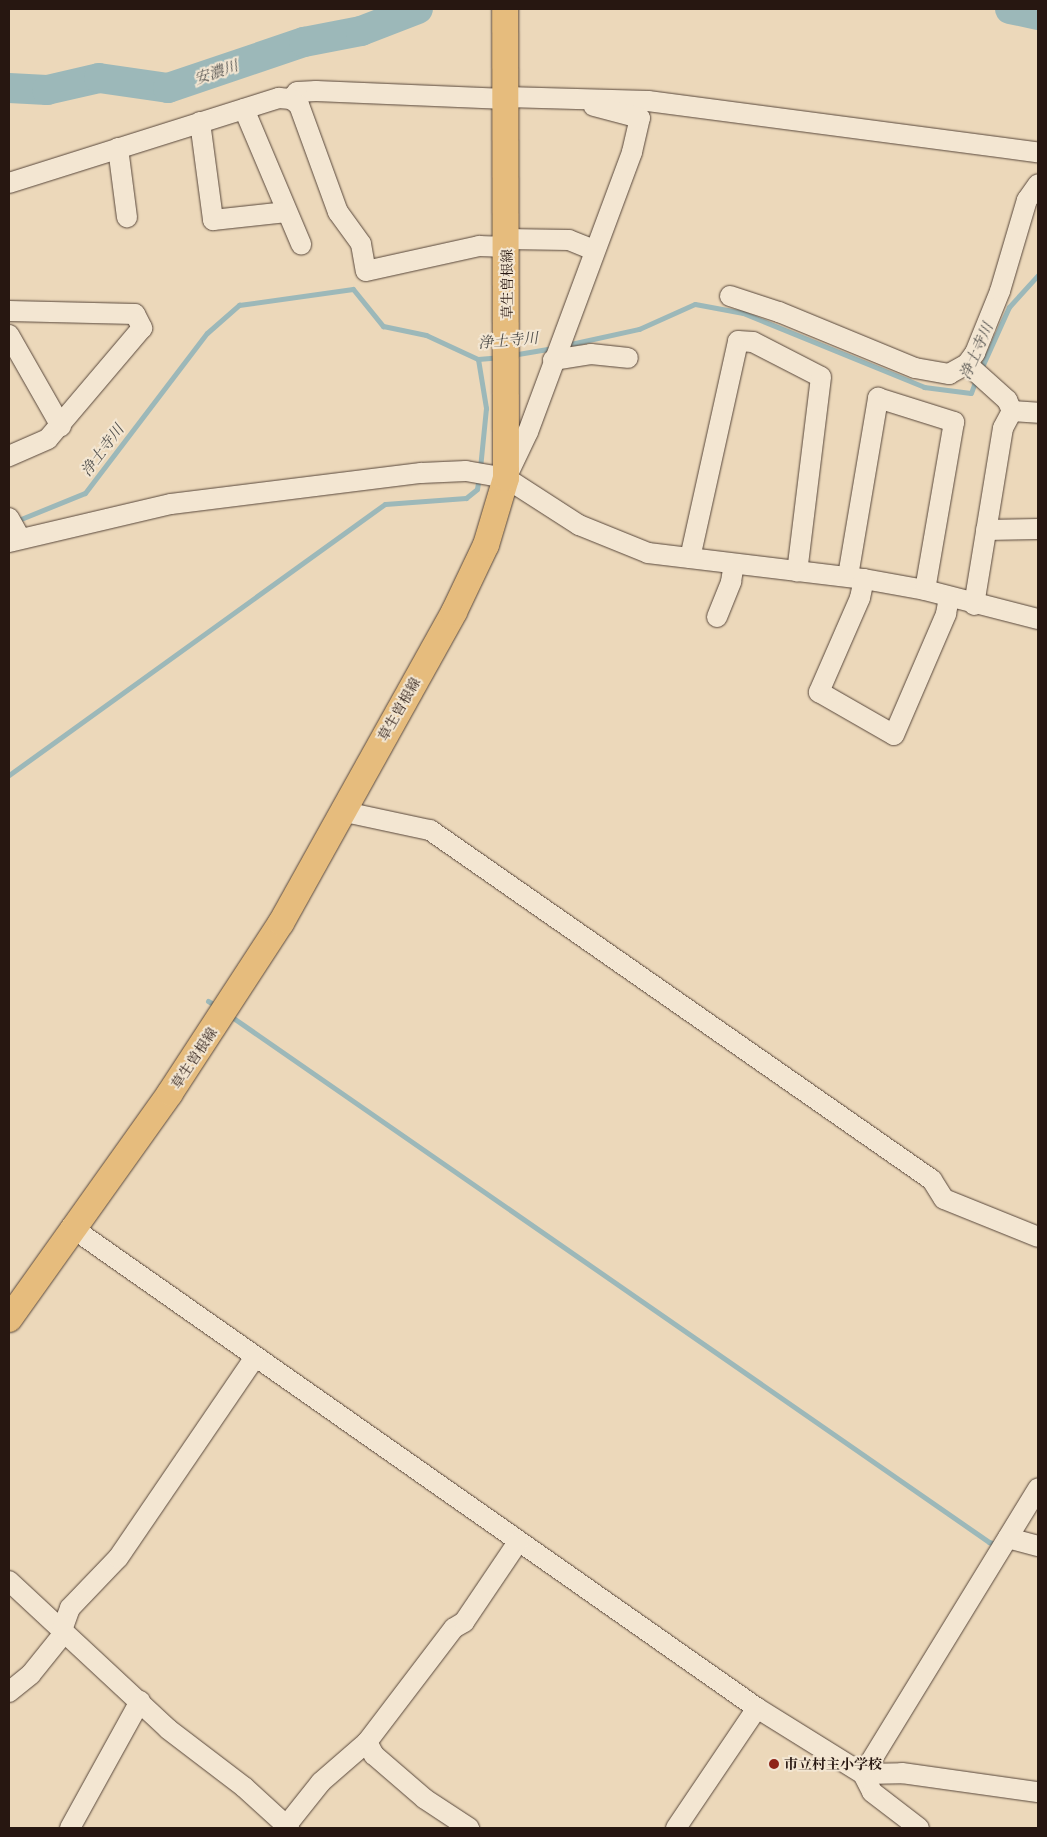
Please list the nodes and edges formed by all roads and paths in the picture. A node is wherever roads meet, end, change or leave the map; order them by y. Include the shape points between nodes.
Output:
1 (505, 9) edge
2 (506, 98) junction
3 (581, 98) junction
4 (290, 99) junction
5 (244, 109) junction
6 (200, 122) junction
7 (118, 148) junction
8 (1038, 152) edge
9 (9, 183) edge
10 (1038, 184) edge
11 (287, 212) junction
12 (127, 217) dead end
13 (507, 243) junction
14 (301, 244) dead end
15 (594, 250) junction
16 (730, 296) dead end
17 (9, 311) edge
18 (9, 335) edge
19 (628, 358) dead end
20 (554, 359) junction
21 (968, 365) junction
22 (1012, 411) junction
23 (1038, 413) edge
24 (61, 426) junction
25 (9, 456) edge
26 (506, 478) junction
27 (9, 518) edge
28 (1038, 529) edge
29 (986, 530) junction
30 (14, 540) edge
31 (690, 558) junction
32 (734, 564) junction
33 (797, 572) junction
34 (856, 578) junction
35 (925, 590) junction
36 (949, 597) junction
37 (974, 605) junction
38 (717, 617) dead end
39 (1038, 619) edge
40 (341, 811) junction
41 (71, 1227) junction
42 (1038, 1237) edge
43 (9, 1319) edge
44 (256, 1357) junction
45 (1038, 1488) edge
46 (1008, 1538) junction
47 (518, 1542) junction
48 (1038, 1546) edge
49 (9, 1581) edge
50 (63, 1632) junction
51 (9, 1692) edge
52 (140, 1701) junction
53 (757, 1708) junction
54 (367, 1742) junction
55 (863, 1774) junction
56 (1038, 1792) edge
57 (288, 1827) edge
58 (70, 1828) edge
59 (469, 1828) edge
60 (676, 1828) edge
61 (919, 1828) edge

1 - 2 main road, 草生曽根線
2 - 3 street
2 - 4 street via 316,91 297,92
2 - 13 main road, 草生曽根線
3 - 8 street via 648,101
3 - 15 street via 598,109 640,118 632,152
4 - 5 street via 279,98
4 - 13 street via 299,105 338,212 361,244 366,271 479,246
5 - 6 street
5 - 11 street
6 - 7 street
6 - 11 street via 213,220
7 - 9 street
7 - 12 street
10 - 21 street via 1027,200 1000,291
11 - 14 street
13 - 15 street via 568,240
13 - 26 main road, 草生曽根線
15 - 20 street
16 - 21 street via 779,312 915,368 949,374
17 - 24 street via 135,314 142,328
18 - 24 street
19 - 20 street via 591,354
20 - 26 street via 528,432
21 - 22 street via 1007,400
22 - 23 street
22 - 29 street via 1003,428
24 - 25 street via 48,440
26 - 30 street via 466,471 421,473 171,504
26 - 31 street via 579,525 618,543 648,553
26 - 40 main road, 草生曽根線 via 474,573
27 - 30 street
28 - 29 street
29 - 37 street
31 - 32 street
31 - 33 street via 738,341 753,342 820,377
32 - 33 street
32 - 38 street via 731,582
33 - 34 street
34 - 35 street
34 - 35 street via 878,398 954,422
34 - 36 street via 860,598 819,692 894,735 946,614
35 - 36 street
36 - 37 street
37 - 39 street
40 - 41 main road, 草生曽根線 via 281,923 233,999
40 - 42 street via 430,830 932,1180 944,1198
41 - 43 main road, 草生曽根線
41 - 44 street
44 - 47 street
44 - 50 street via 118,1558 70,1608
45 - 46 street
46 - 48 street
46 - 55 street
47 - 53 street
47 - 54 street via 464,1622 454,1628
49 - 50 street
50 - 51 street via 31,1674
50 - 52 street
52 - 57 street via 168,1730 244,1787
52 - 58 street
53 - 55 street
53 - 60 street
54 - 57 street via 321,1782
54 - 59 street via 374,1755 425,1799
55 - 56 street via 902,1773
55 - 61 street via 872,1792

